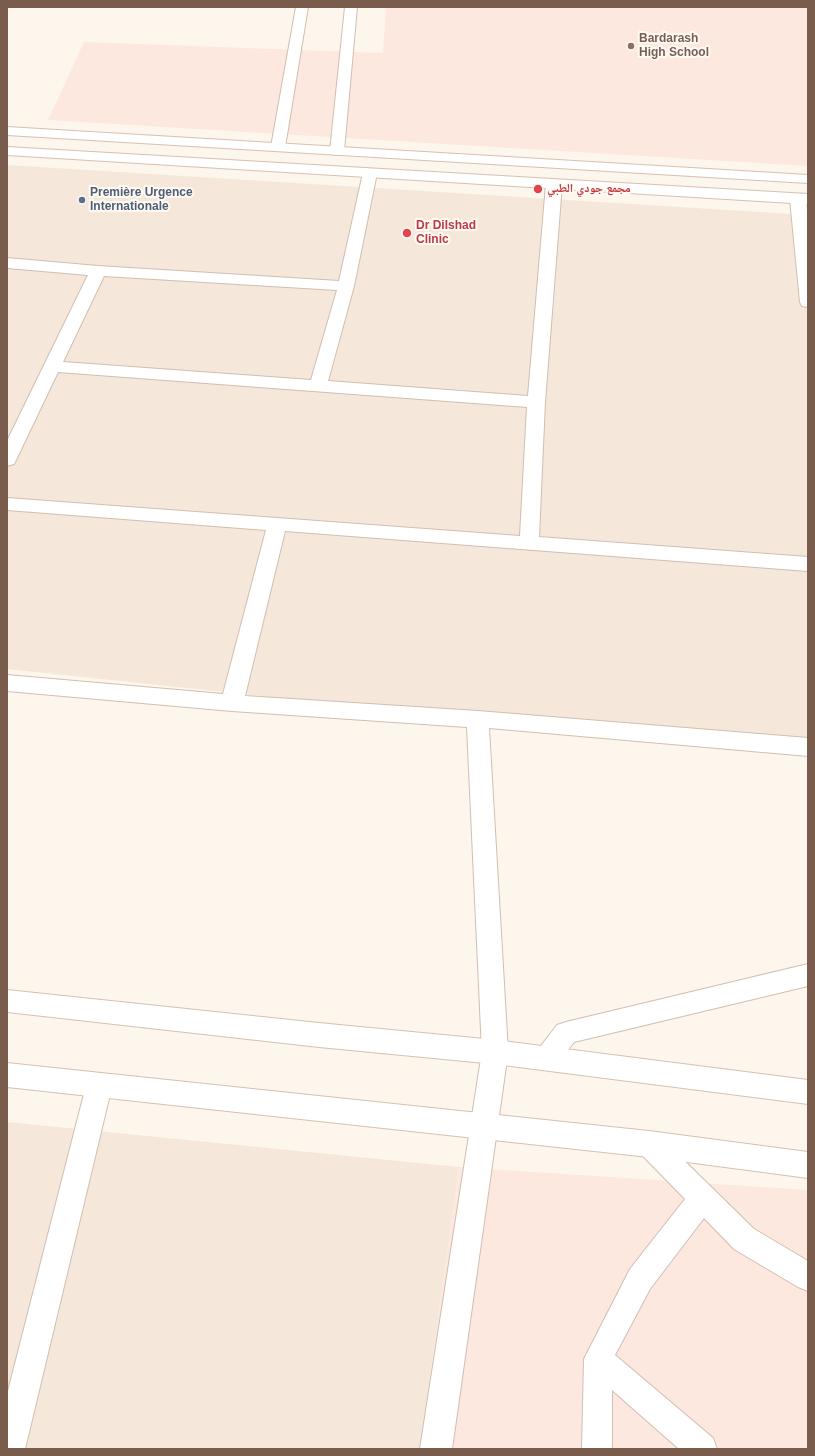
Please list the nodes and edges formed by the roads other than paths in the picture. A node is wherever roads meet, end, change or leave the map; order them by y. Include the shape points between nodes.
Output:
1 (302, 7) edge
2 (351, 7) edge
3 (7, 131) edge
4 (278, 147) junction
5 (7, 151) edge
6 (337, 151) junction
7 (635, 168) junction
8 (370, 173) junction
9 (808, 179) edge
10 (554, 184) junction
11 (636, 189) junction
12 (803, 199) edge
13 (7, 263) edge
14 (98, 272) junction
15 (346, 286) junction
16 (808, 302) edge
17 (51, 366) junction
18 (318, 386) junction
19 (536, 402) junction
20 (7, 460) edge
21 (7, 504) edge
22 (277, 524) junction
23 (530, 543) junction
24 (808, 564) edge
25 (7, 683) edge
26 (232, 703) junction
27 (478, 719) junction
28 (808, 748) edge
29 (808, 975) edge
30 (7, 1001) edge
31 (495, 1052) junction
32 (546, 1059) junction
33 (7, 1075) edge
34 (99, 1086) junction
35 (808, 1092) edge
36 (484, 1128) junction
37 (649, 1144) junction
38 (808, 1165) edge
39 (703, 1198) junction
40 (808, 1277) edge
41 (598, 1359) junction
42 (9, 1449) edge
43 (436, 1449) edge
44 (597, 1449) edge
45 (702, 1449) edge

1 - 4 street
2 - 6 street
3 - 4 street
4 - 6 street
5 - 8 street
6 - 7 street
7 - 9 street
7 - 11 street
8 - 10 street
8 - 15 street
10 - 11 street
10 - 19 street
11 - 12 street
12 - 16 street
13 - 14 street
14 - 15 street
14 - 17 street
15 - 18 street
17 - 18 street
17 - 20 street
18 - 19 street
19 - 23 street
21 - 22 street
22 - 23 street
22 - 26 street
23 - 24 street
25 - 26 street
26 - 27 street
27 - 28 street
27 - 31 street
29 - 32 lane via 566,1033
30 - 31 street
31 - 32 street
31 - 36 street
32 - 35 street
33 - 34 street
34 - 36 street
34 - 42 street
36 - 37 street
36 - 43 street
37 - 38 street
37 - 39 lane
39 - 40 lane via 744,1239
39 - 41 lane via 640,1279
41 - 44 lane
41 - 45 lane

